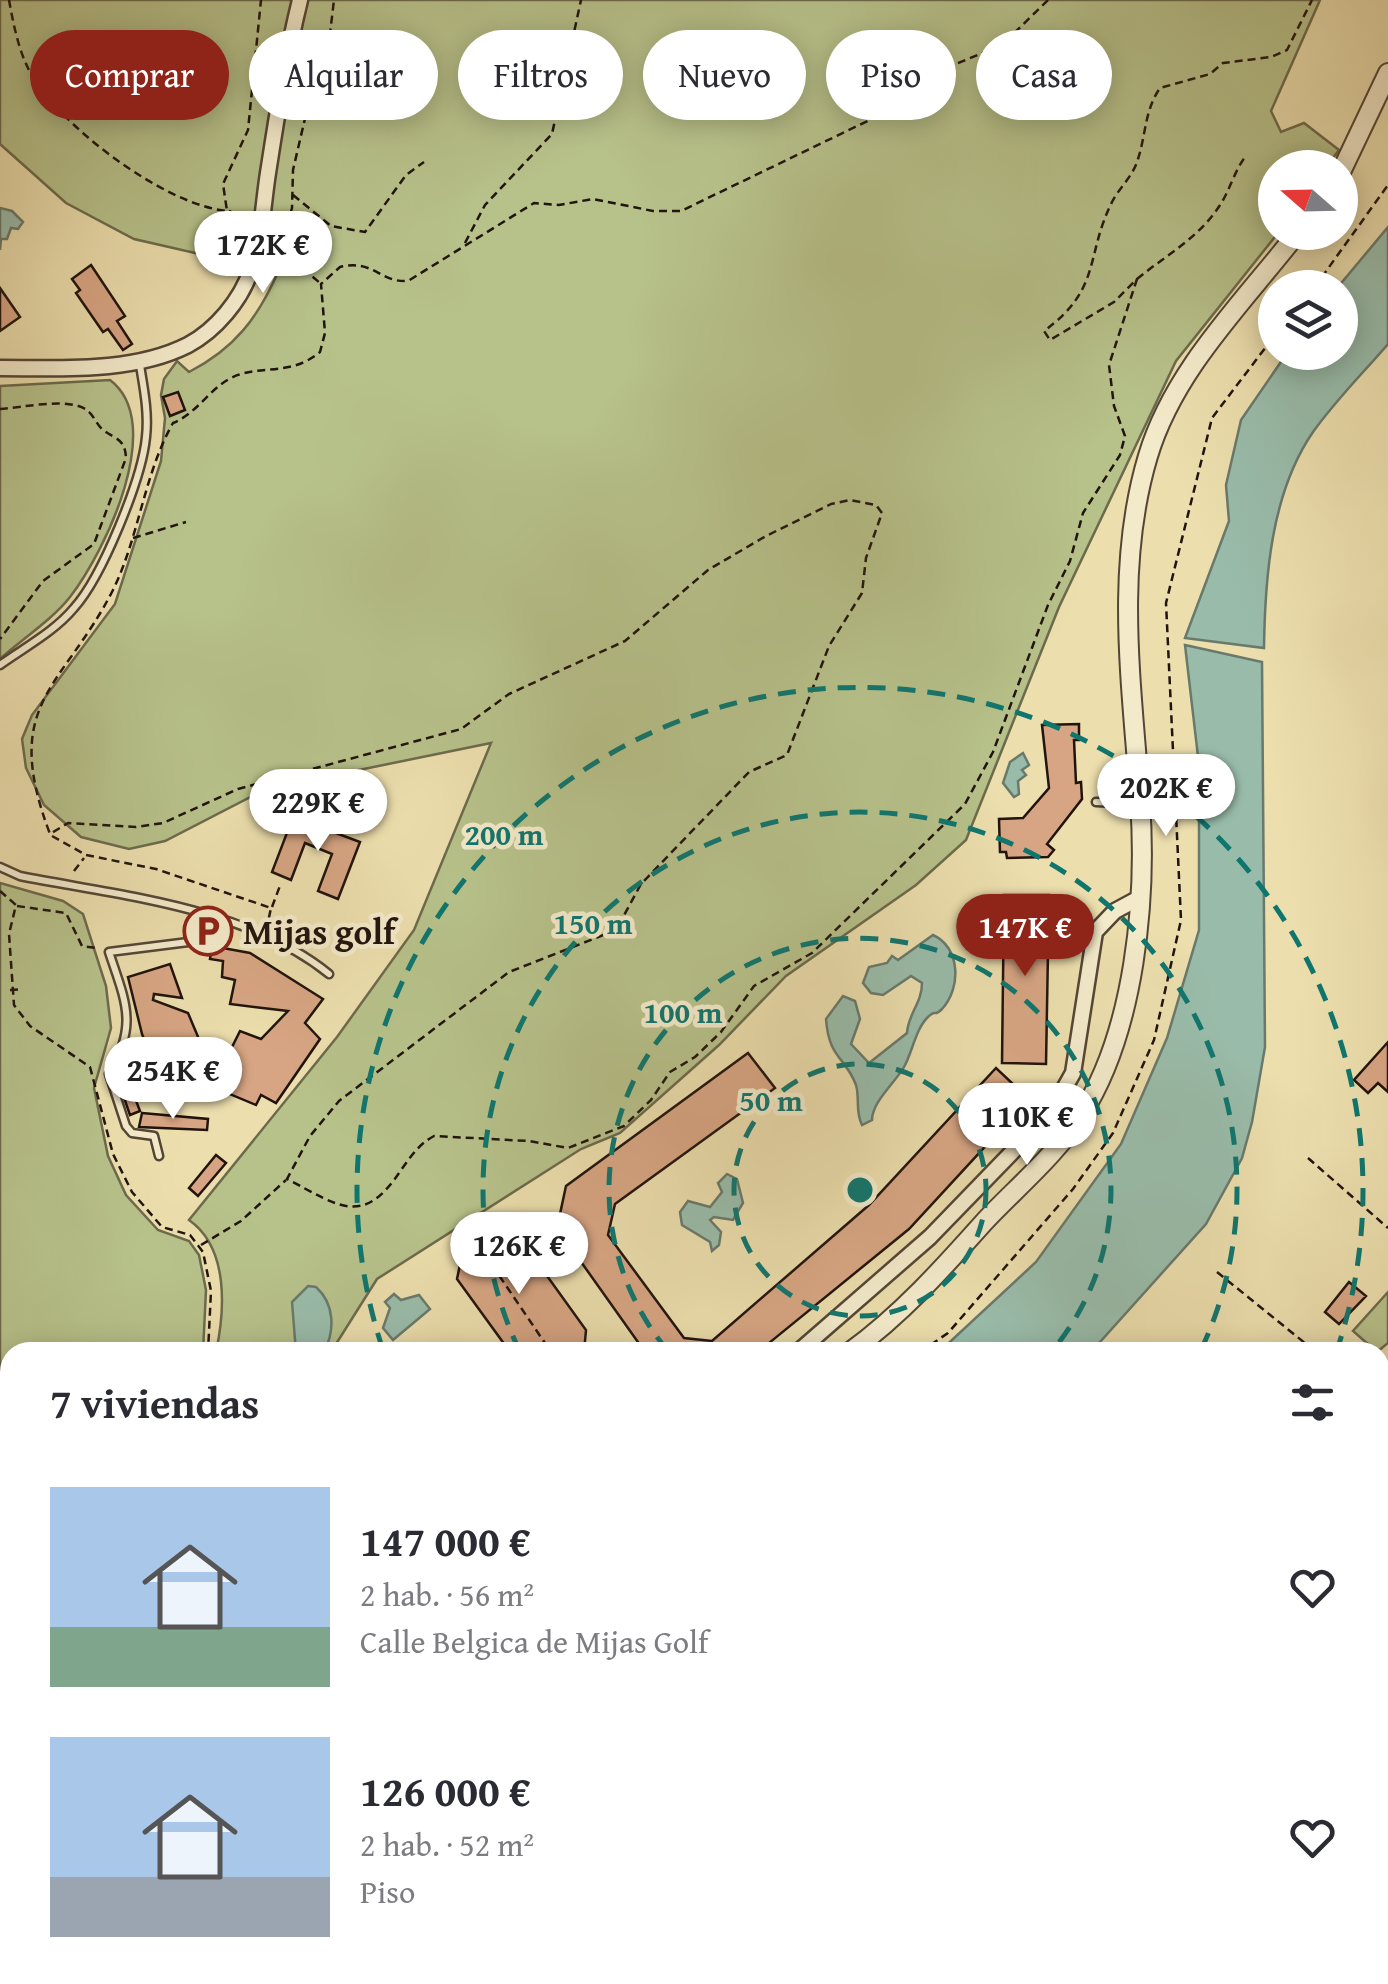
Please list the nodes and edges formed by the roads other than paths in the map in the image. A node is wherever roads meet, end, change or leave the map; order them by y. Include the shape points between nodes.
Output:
1 (300, 0) edge
2 (1388, 73) edge
3 (1351, 150) edge
4 (1284, 250) edge
5 (139, 359) junction
6 (0, 368) edge
7 (0, 665) edge
8 (1096, 802) dead end
9 (1140, 804) junction
10 (0, 867) edge
11 (1140, 896) junction
12 (228, 922) junction
13 (329, 974) dead end
14 (159, 1156) dead end
15 (809, 1342) edge
16 (861, 1342) edge

1 - 5 street via 251,272 213,328 186,346
2 - 3 street
4 - 9 street via 1191,367 1148,457 1128,554
5 - 6 street via 87,368
5 - 7 lane via 146,440 106,550 78,605
8 - 9 lane
9 - 11 street
10 - 12 lane
11 - 15 street via 1095,932 1073,1073 1051,1112 930,1237
11 - 16 street via 1120,1028 1080,1118 930,1282
12 - 13 lane
12 - 14 lane via 220,938 110,952 130,1020 109,1074 126,1126 154,1136

